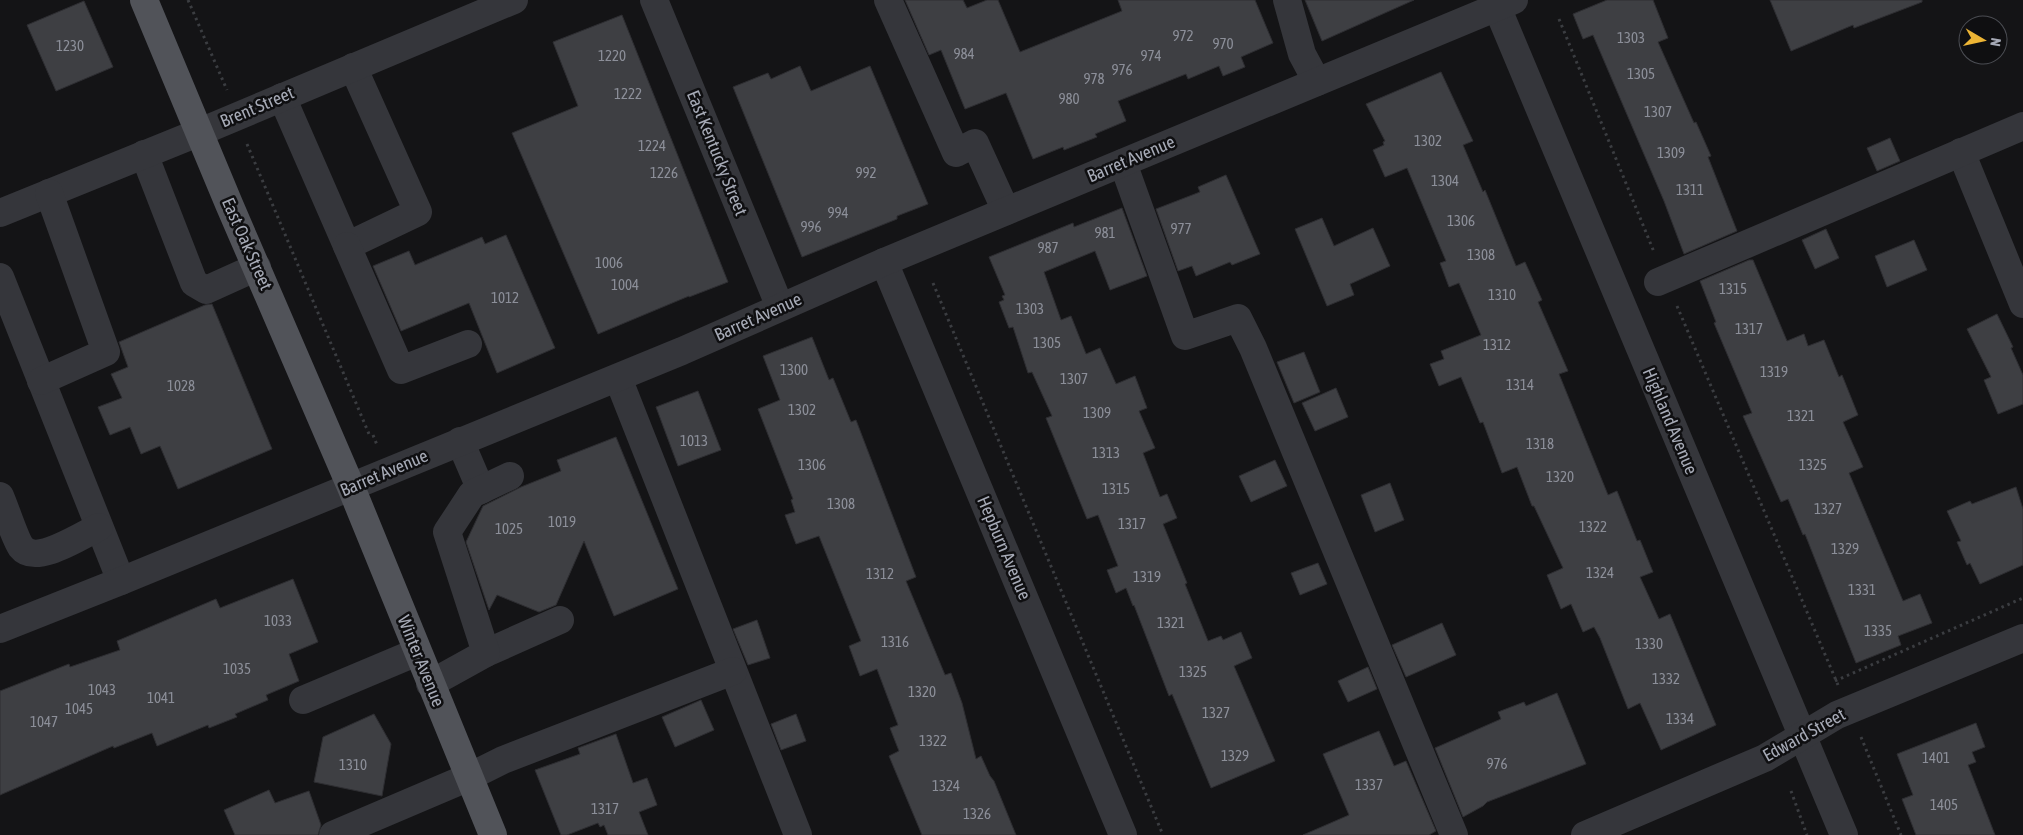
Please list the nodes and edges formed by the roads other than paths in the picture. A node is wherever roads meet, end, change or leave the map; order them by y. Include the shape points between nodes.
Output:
1 (144, 0) edge
2 (514, 0) edge
3 (654, 0) edge
4 (888, 0) edge
5 (1287, 0) edge
6 (1505, 4) edge
7 (353, 68) junction
8 (1317, 82) junction
9 (282, 97) junction
10 (2023, 126) edge
11 (200, 132) junction
12 (1961, 152) junction
13 (144, 154) junction
14 (1123, 163) junction
15 (49, 193) junction
16 (1006, 211) junction
17 (0, 213) edge
18 (347, 246) junction
19 (884, 262) junction
20 (257, 267) junction
21 (0, 277) edge
22 (1662, 281) road end
23 (2023, 304) edge
24 (780, 307) junction
25 (468, 344) dead end
26 (618, 378) junction
27 (41, 381) junction
28 (460, 441) junction
29 (510, 476) dead end
30 (351, 487) junction
31 (481, 490) junction
32 (0, 496) edge
33 (99, 527) junction
34 (121, 581) junction
35 (560, 620) dead end
36 (0, 629) edge
37 (2023, 638) edge
38 (417, 652) junction
39 (486, 653) junction
40 (733, 671) junction
41 (430, 684) junction
42 (303, 700) dead end
43 (1802, 736) junction
44 (469, 777) junction
45 (333, 835) edge
46 (493, 835) edge
47 (798, 835) edge
48 (1124, 835) edge
49 (1454, 835) edge
50 (1585, 835) edge
51 (1844, 835) edge

1 - 11 main road, East Oak Street
2 - 7 street, Brent Street
3 - 24 street, East Kentucky Street
4 - 16 street via 956,153 975,143
5 - 8 street via 1302,54
6 - 8 street, Barret Avenue
6 - 43 street, Highland Avenue
7 - 9 street, Brent Street
7 - 18 street via 418,212
8 - 14 street, Barret Avenue
9 - 11 street, Brent Street
9 - 18 street
10 - 12 street
11 - 13 street, Brent Street
11 - 20 main road, East Oak Street
12 - 22 street
12 - 23 street
13 - 15 street, Brent Street
13 - 20 street via 194,283 206,290
14 - 16 street, Barret Avenue
14 - 49 street via 1185,336 1238,318 1253,348
15 - 17 street, Brent Street
15 - 27 street via 106,352
16 - 19 street, Barret Avenue
18 - 25 street via 401,370
19 - 24 street, Barret Avenue
19 - 48 street, Hepburn Avenue
20 - 30 main road, East Oak Street
21 - 27 street
24 - 26 street, Barret Avenue
26 - 28 street, Barret Avenue
26 - 40 street
27 - 33 street
28 - 30 street, Barret Avenue
28 - 31 street
29 - 31 street
30 - 34 street, Barret Avenue
30 - 38 main road, Winter Avenue
31 - 39 street via 472,494 447,532
32 - 33 street via 21,547 32,554 52,551
33 - 34 street
34 - 36 street, Barret Avenue
35 - 39 street
37 - 43 street, Edward Street via 1837,715
38 - 41 main road, Winter Avenue
38 - 42 street
39 - 41 street
40 - 44 street via 503,760
40 - 47 street
41 - 44 main road, Winter Avenue
43 - 50 street, Edward Street via 1766,758
43 - 51 street, Highland Avenue
44 - 45 street
44 - 46 main road, Winter Avenue

